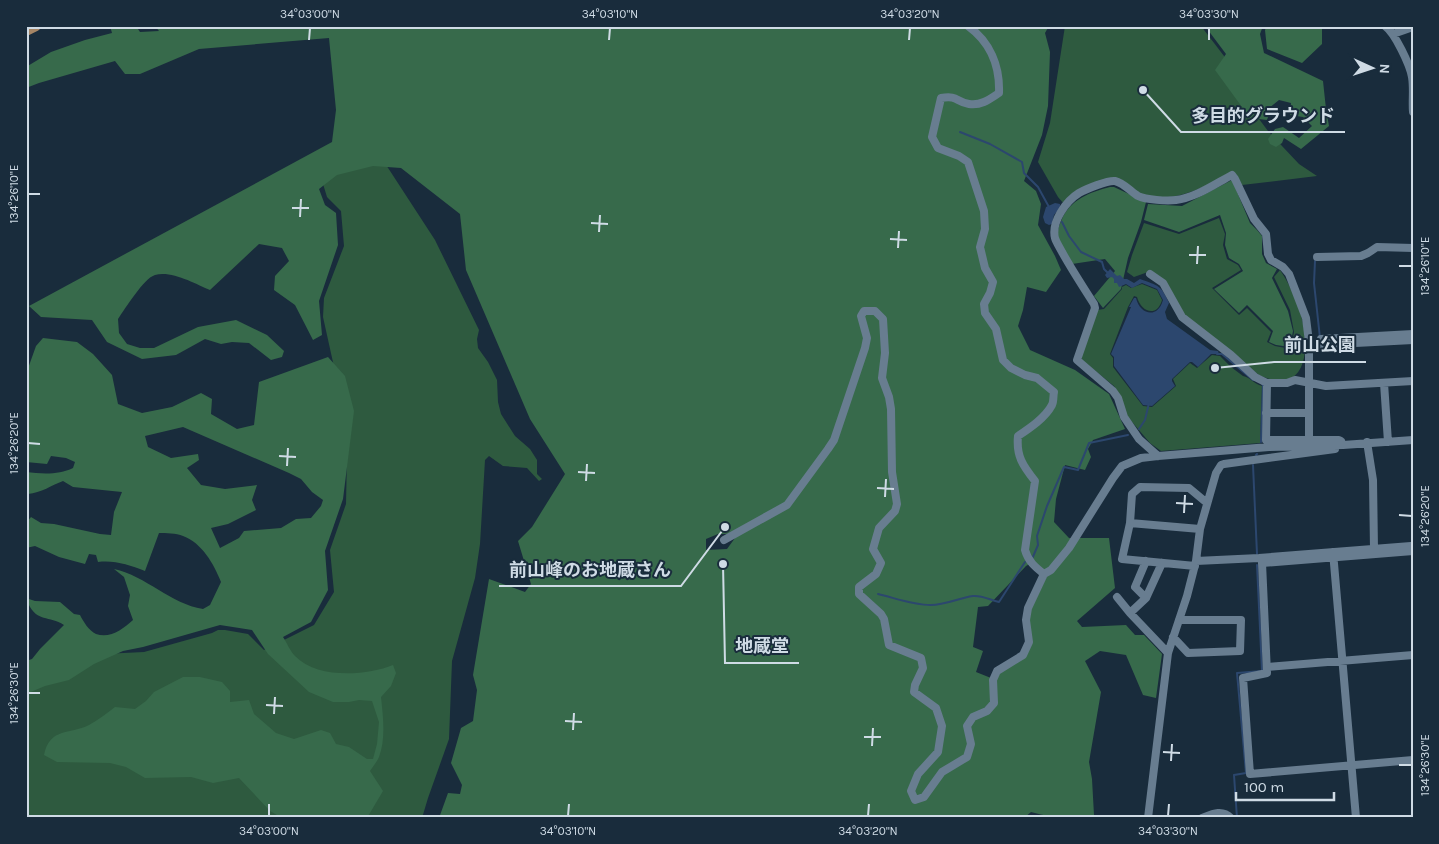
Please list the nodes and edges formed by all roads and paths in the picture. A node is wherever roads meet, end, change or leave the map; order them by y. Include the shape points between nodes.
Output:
1 (36, 26) edge
2 (968, 26) edge
3 (1385, 26) edge
4 (1413, 27) edge
5 (26, 32) edge
6 (1393, 34) junction
7 (1413, 112) edge
8 (1413, 248) edge
9 (1317, 257) dead end
10 (1150, 274) dead end
11 (1413, 334) edge
12 (1413, 340) edge
13 (1267, 382) junction
14 (1413, 382) edge
15 (1308, 383) junction
16 (1384, 383) junction
17 (1266, 413) junction
18 (1308, 413) junction
19 (1309, 439) junction
20 (1413, 440) edge
21 (1367, 442) junction
22 (1388, 442) junction
23 (1343, 445) junction
24 (1158, 456) junction
25 (1207, 503) junction
26 (1130, 523) junction
27 (1200, 529) junction
28 (724, 540) dead end
29 (1413, 546) edge
30 (1374, 549) junction
31 (1413, 551) edge
32 (1333, 555) junction
33 (1146, 561) junction
34 (1162, 563) junction
35 (1196, 564) junction
36 (1044, 574) junction
37 (1117, 596) dead end
38 (1146, 598) junction
39 (1130, 613) junction
40 (1179, 620) junction
41 (1173, 637) junction
42 (1168, 653) junction
43 (1413, 655) edge
44 (1342, 660) junction
45 (1266, 667) junction
46 (1413, 760) edge
47 (1352, 765) junction
48 (1148, 818) edge
49 (1202, 818) edge
50 (1231, 818) edge
51 (1356, 818) edge

1 - 5 main road
2 - 36 street via 979,34 995,59 1000,79 999,93 987,102 969,104 951,96 941,98 932,137 938,148 968,162 984,211 985,229 980,247 985,268 993,282 984,304 985,313 996,329 1003,360 1011,368 1037,378 1054,392 1053,404 1032,427 1018,436 1017,447 1023,466 1034,481 1025,553
3 - 6 street
4 - 6 street
6 - 7 street via 1411,72
8 - 9 street via 1377,247 1361,256
10 - 13 street via 1163,283 1182,317 1255,377
11 - 12 street via 1319,342
13 - 15 street via 1295,380
13 - 17 street
14 - 16 street
15 - 16 street via 1326,386
15 - 18 street
15 - 24 street via 1306,318 1289,274 1268,254 1266,234 1254,219 1232,175 1176,200 1146,199 1116,182 1086,189 1062,211 1055,238 1094,304 1077,360 1113,390 1124,417 1139,439
16 - 22 street
17 - 18 street
17 - 19 street via 1266,440
18 - 19 street
19 - 23 street via 1339,440
20 - 22 street
21 - 22 street
21 - 23 street
21 - 30 street via 1373,480
23 - 24 street
23 - 25 street via 1337,449 1221,465
24 - 36 street via 1141,458 1122,466 1069,548
25 - 26 street via 1189,488 1140,487 1132,494
25 - 27 street
26 - 27 street
26 - 33 street via 1122,559
27 - 35 street
28 - 36 street via 787,505 834,440 866,348 867,338 861,316 864,311 875,311 882,319 885,353 882,378 891,409 892,472 897,504 895,511 879,528 873,549 881,563 876,574 859,587 859,594 881,614 889,645 921,658 923,668 914,692 936,708 942,726 938,752 918,774 911,791 915,800 924,797 942,772 967,757 971,744 967,726 994,703 993,680 997,671 1023,655 1029,642 1028,608
29 - 30 street
30 - 32 street
31 - 32 street
32 - 35 street
32 - 44 street
32 - 45 street via 1262,563
33 - 34 street
33 - 38 street via 1134,587
34 - 35 street
34 - 38 street
35 - 40 street
37 - 39 street
38 - 39 street
39 - 42 street
40 - 41 street
40 - 41 street via 1242,620 1240,651 1188,653
41 - 42 street
42 - 48 street
43 - 44 street
44 - 45 street
44 - 47 street
45 - 47 street via 1267,673 1242,678 1250,774
46 - 47 street
47 - 51 street
49 - 50 street via 1216,812

